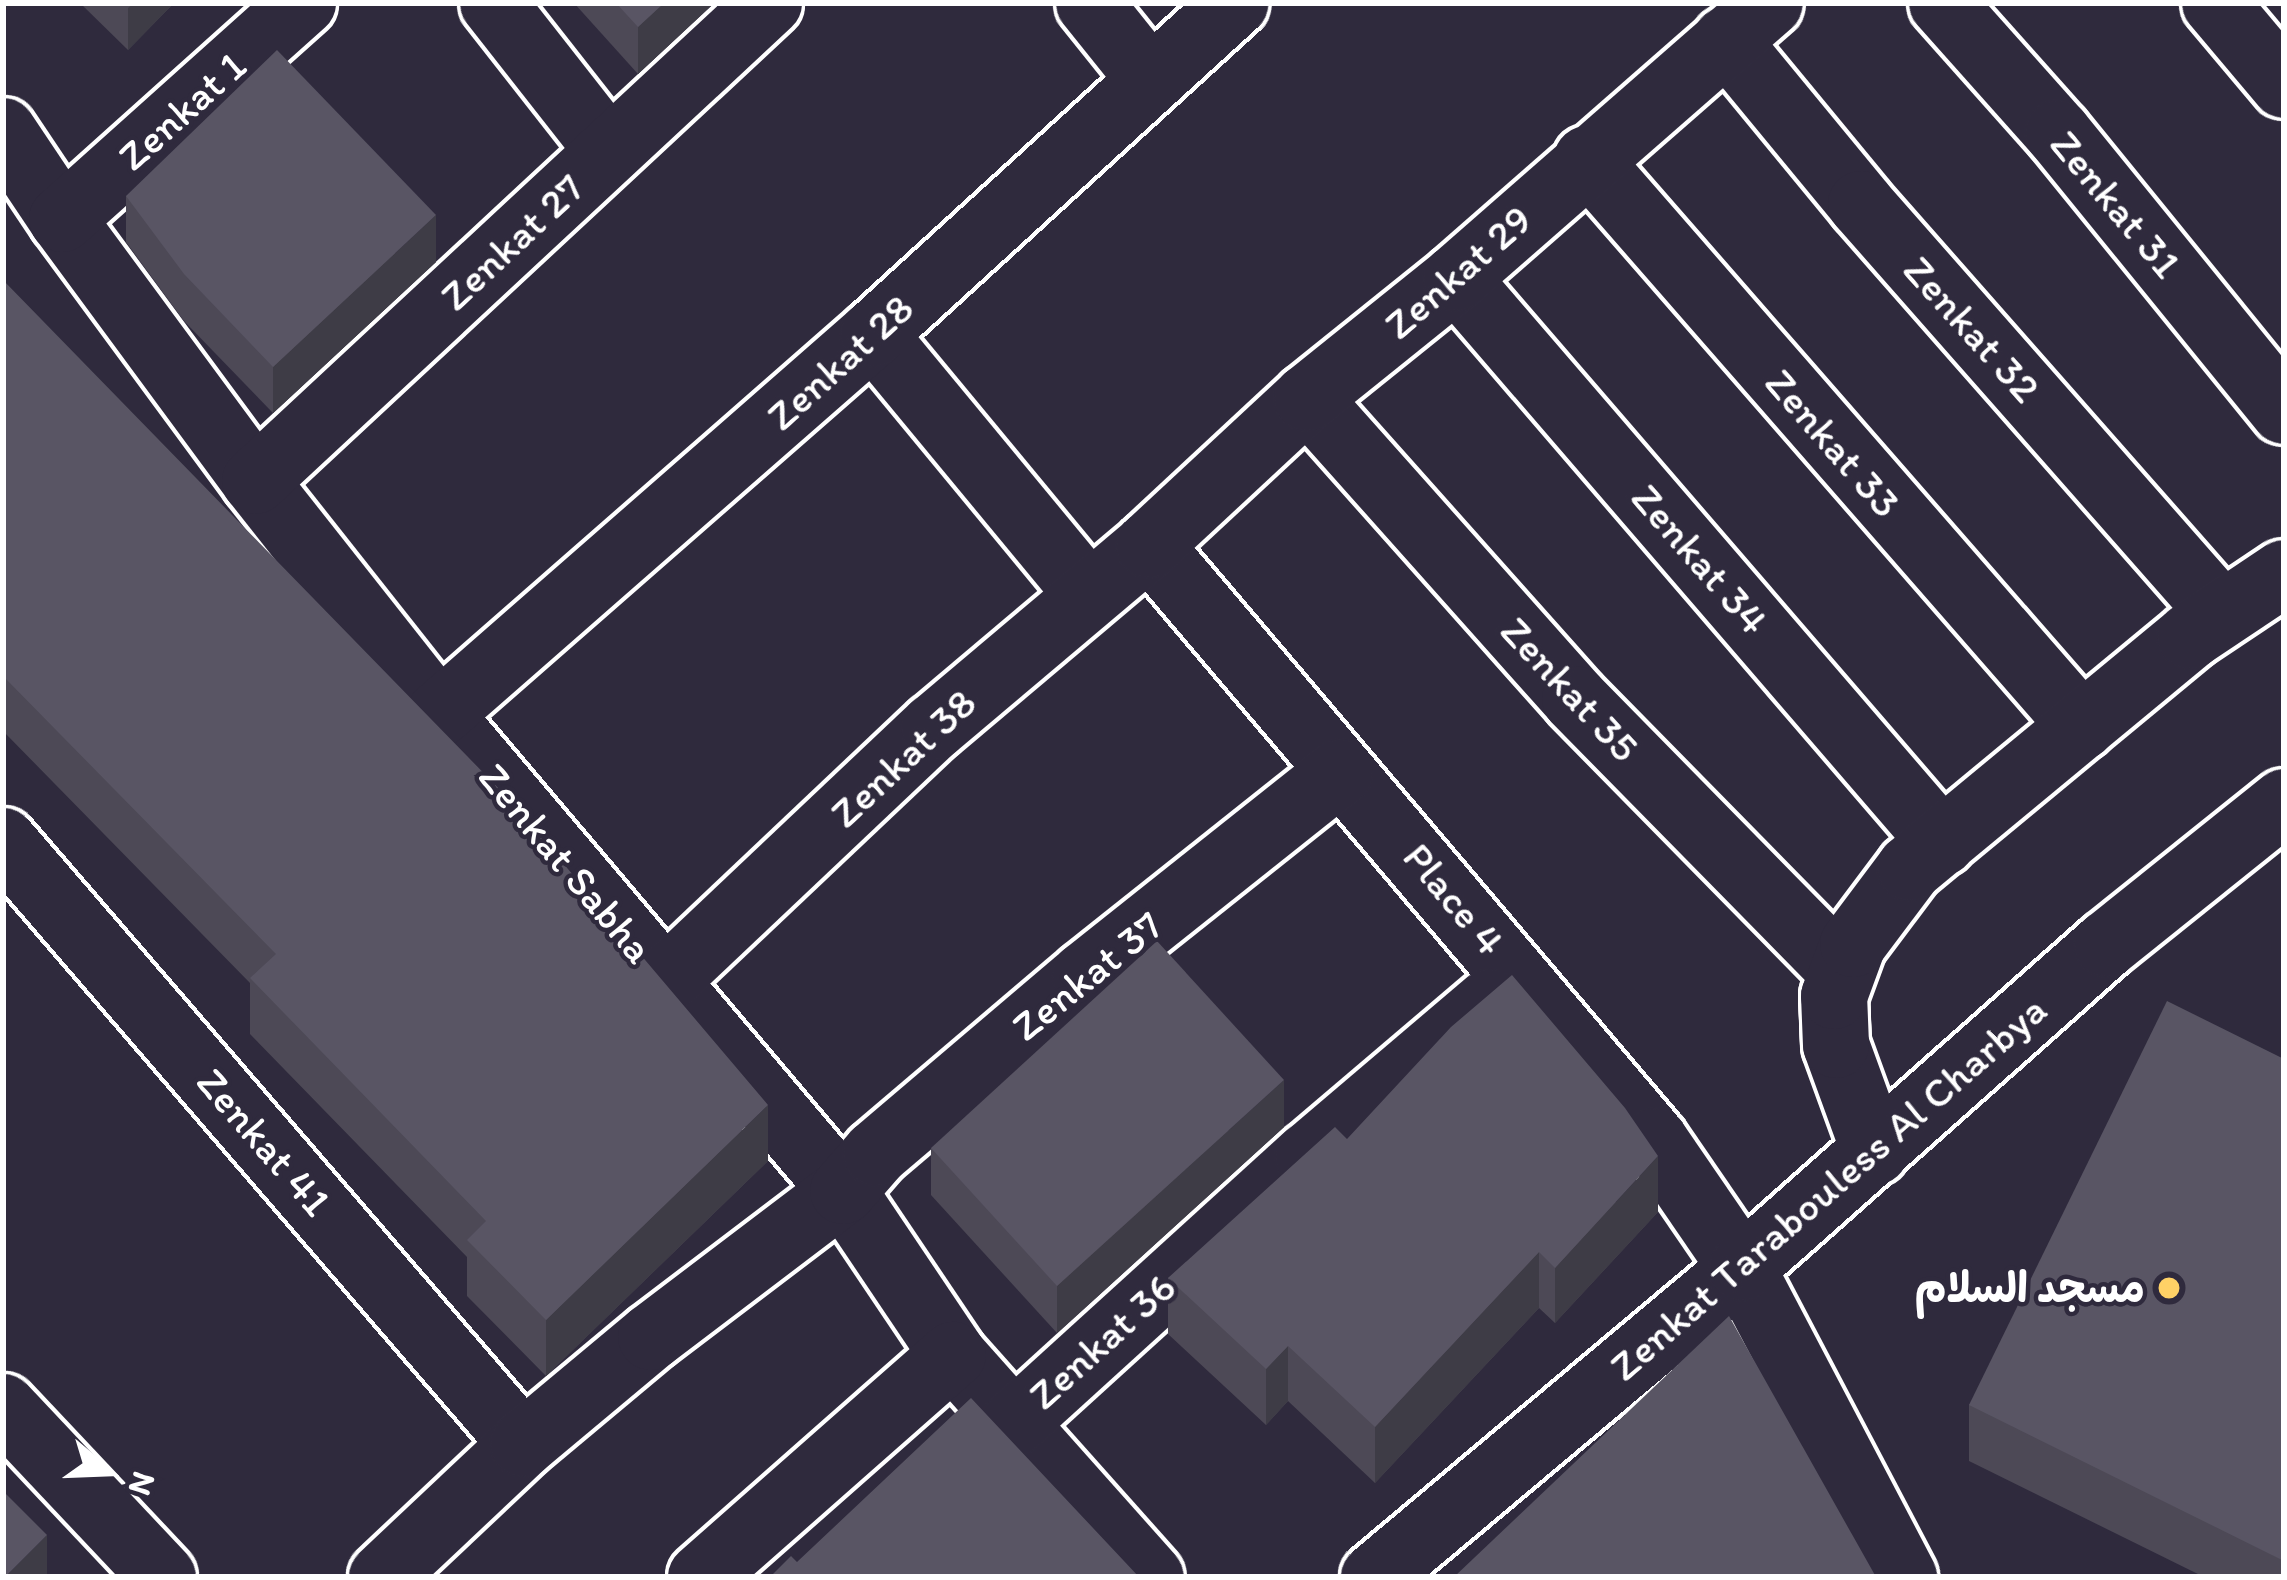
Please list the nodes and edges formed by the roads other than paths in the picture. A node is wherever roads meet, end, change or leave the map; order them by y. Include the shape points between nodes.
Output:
1 (303, 3) edge
2 (493, 3) edge
3 (769, 3) edge
4 (1088, 3) edge
5 (1235, 3) edge
6 (1942, 3) edge
7 (2215, 3) edge
8 (1748, 22) edge
9 (1149, 78) junction
10 (2284, 85) edge
11 (3, 130) edge
12 (609, 151) junction
13 (1587, 159) junction
14 (62, 219) junction
15 (1456, 278) junction
16 (873, 334) junction
17 (1307, 398) junction
18 (2284, 411) edge
19 (255, 481) junction
20 (1149, 545) junction
21 (2284, 573) edge
22 (1088, 595) junction
23 (2222, 614) junction
24 (439, 714) junction
25 (2082, 726) junction
26 (1340, 772) junction
27 (2284, 802) edge
28 (3, 842) edge
29 (1942, 842) junction
30 (1843, 971) junction
31 (1520, 976) junction
32 (666, 980) junction
33 (1875, 1152) junction
34 (843, 1191) junction
35 (1742, 1268) junction
36 (953, 1355) junction
37 (3, 1407) edge
38 (1012, 1424) junction
39 (524, 1444) junction
40 (163, 1577) edge
41 (382, 1577) edge
42 (701, 1577) edge
43 (1151, 1577) edge
44 (1374, 1577) edge
45 (1904, 1577) edge

1 - 14 street, Zenkat 1
2 - 12 street
3 - 12 street, Zenkat 27
4 - 9 street
5 - 9 street, Zenkat 28
6 - 18 street, Zenkat 31
7 - 10 street
8 - 13 street, Zenkat 29
8 - 23 street, Zenkat 32 via 1862,204
9 - 16 street, Zenkat 28
11 - 14 street, Zenkat Sabha
12 - 19 street, Zenkat 27
13 - 15 street, Zenkat 29
13 - 25 street, Zenkat 33
14 - 19 street, Zenkat Sabha
15 - 17 street, Zenkat 29
15 - 29 street, Zenkat 34
16 - 22 street
16 - 24 street, Zenkat 28
17 - 20 street, Zenkat 29
17 - 30 street, Zenkat 35 via 1575,699
19 - 24 street, Zenkat Sabha
20 - 22 street, Zenkat 38
20 - 26 street, Place 4
21 - 23 street
22 - 32 street, Zenkat 38 via 934,727
23 - 25 street
24 - 32 street, Zenkat Sabha
25 - 29 street
26 - 31 street, Place 4
26 - 34 street, Zenkat 37 via 1085,975 876,1153
27 - 33 street, Zenkat Tarabouless Al Charbya via 2107,944
28 - 39 street, Zenkat 41
29 - 30 street via 1910,868 1853,944
30 - 33 street via 1834,996 1836,1045
31 - 35 street, Place 4 via 1655,1141
31 - 38 street, Zenkat 36
32 - 34 street, Zenkat Sabha
33 - 35 street, Zenkat Tarabouless Al Charbya
34 - 36 street, Zenkat Sabha
34 - 39 street, Zenkat 37
35 - 44 street, Zenkat Tarabouless Al Charbya
35 - 45 street, Place 4
36 - 38 street, Zenkat Sabha
36 - 42 street
37 - 40 street
38 - 43 street, Zenkat Sabha
39 - 41 street, Zenkat 37

